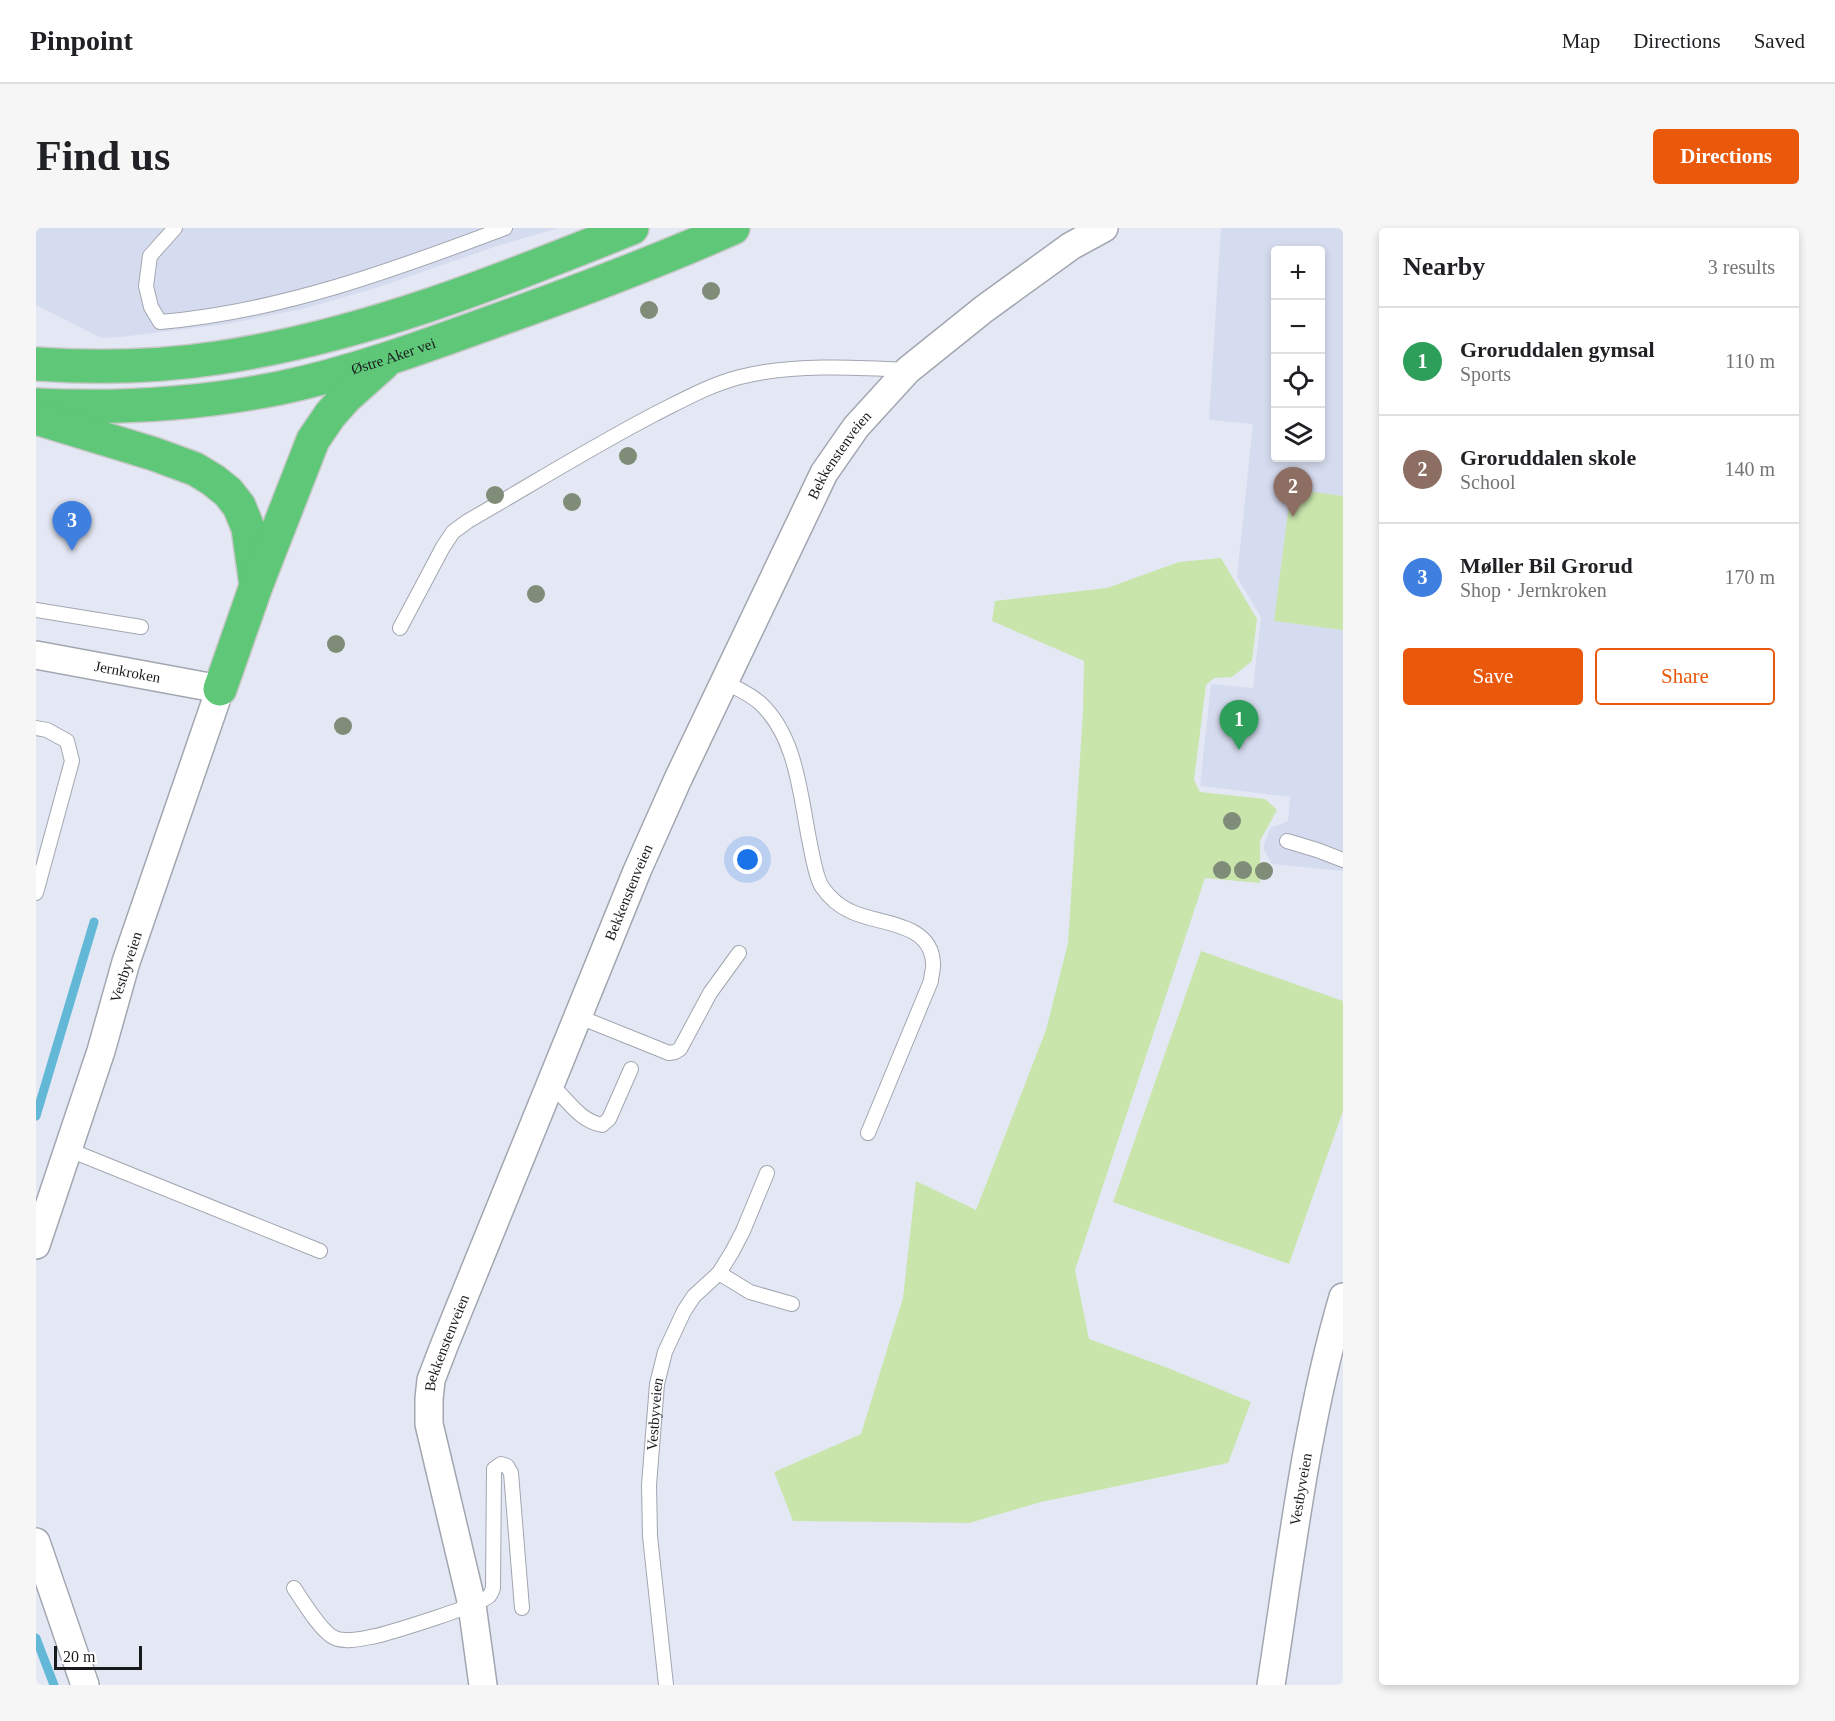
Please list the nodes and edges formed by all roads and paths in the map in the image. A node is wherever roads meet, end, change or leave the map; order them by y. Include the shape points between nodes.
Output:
1 (175, 228) edge
2 (505, 228) edge
3 (632, 228) edge
4 (733, 228) edge
5 (1104, 228) edge
6 (388, 358) junction
7 (36, 364) edge
8 (908, 370) junction
9 (36, 405) edge
10 (36, 418) edge
11 (256, 586) junction
12 (36, 610) edge
13 (141, 627) dead end
14 (399, 628) dead end
15 (36, 655) edge
16 (725, 682) junction
17 (220, 689) junction
18 (36, 728) edge
19 (1287, 841) dead end
20 (1343, 860) edge
21 (36, 893) edge
22 (739, 953) dead end
23 (577, 1016) junction
24 (631, 1069) dead end
25 (549, 1084) junction
26 (868, 1133) dead end
27 (67, 1149) junction
28 (767, 1173) dead end
29 (36, 1245) edge
30 (320, 1251) dead end
31 (718, 1273) junction
32 (1343, 1297) edge
33 (792, 1304) dead end
34 (36, 1542) edge
35 (294, 1588) dead end
36 (472, 1605) junction
37 (522, 1608) dead end
38 (85, 1685) edge
39 (483, 1685) edge
40 (666, 1685) edge
41 (1271, 1685) edge

1 - 2 lane via 150,255 146,286 160,322 196,319 299,297 399,267
3 - 7 highway via 456,295 322,337 216,358 136,365
4 - 6 highway, Østre Aker vei via 574,293
5 - 8 street, Bekkenstenveien via 1071,246 993,302
6 - 9 highway, Østre Aker vei via 281,388 223,398 149,405
6 - 11 highway via 345,398 313,440
8 - 14 lane via 778,371 705,388 610,437 453,532
8 - 16 street, Bekkenstenveien via 856,427 824,473
10 - 11 highway via 154,454 213,480 228,492 248,528
11 - 17 highway
12 - 13 lane
15 - 17 street, Jernkroken
16 - 23 street, Bekkenstenveien via 637,871
16 - 26 lane via 759,702 777,721 797,778 821,885 831,898 850,911 912,930 924,939 934,962 930,981
17 - 27 street, Vestbyveien via 126,962
18 - 21 lane via 67,741 72,761
19 - 20 lane
22 - 23 lane via 675,1052 669,1053
23 - 25 street, Bekkenstenveien
24 - 25 lane via 609,1119 602,1125 577,1113
25 - 36 street, Bekkenstenveien via 431,1380 429,1424
27 - 29 street, Vestbyveien
27 - 30 lane
28 - 31 lane, Vestbyveien via 743,1231
31 - 33 lane via 750,1292
31 - 40 lane, Vestbyveien via 684,1311 665,1352 657,1384 649,1485 650,1536
32 - 41 street, Vestbyveien via 1306,1461
34 - 38 street
35 - 36 lane via 325,1630 334,1638 345,1640 375,1636
36 - 37 lane via 488,1597 494,1588 494,1469 501,1464 511,1473
36 - 39 street, Bekkenstenveien

